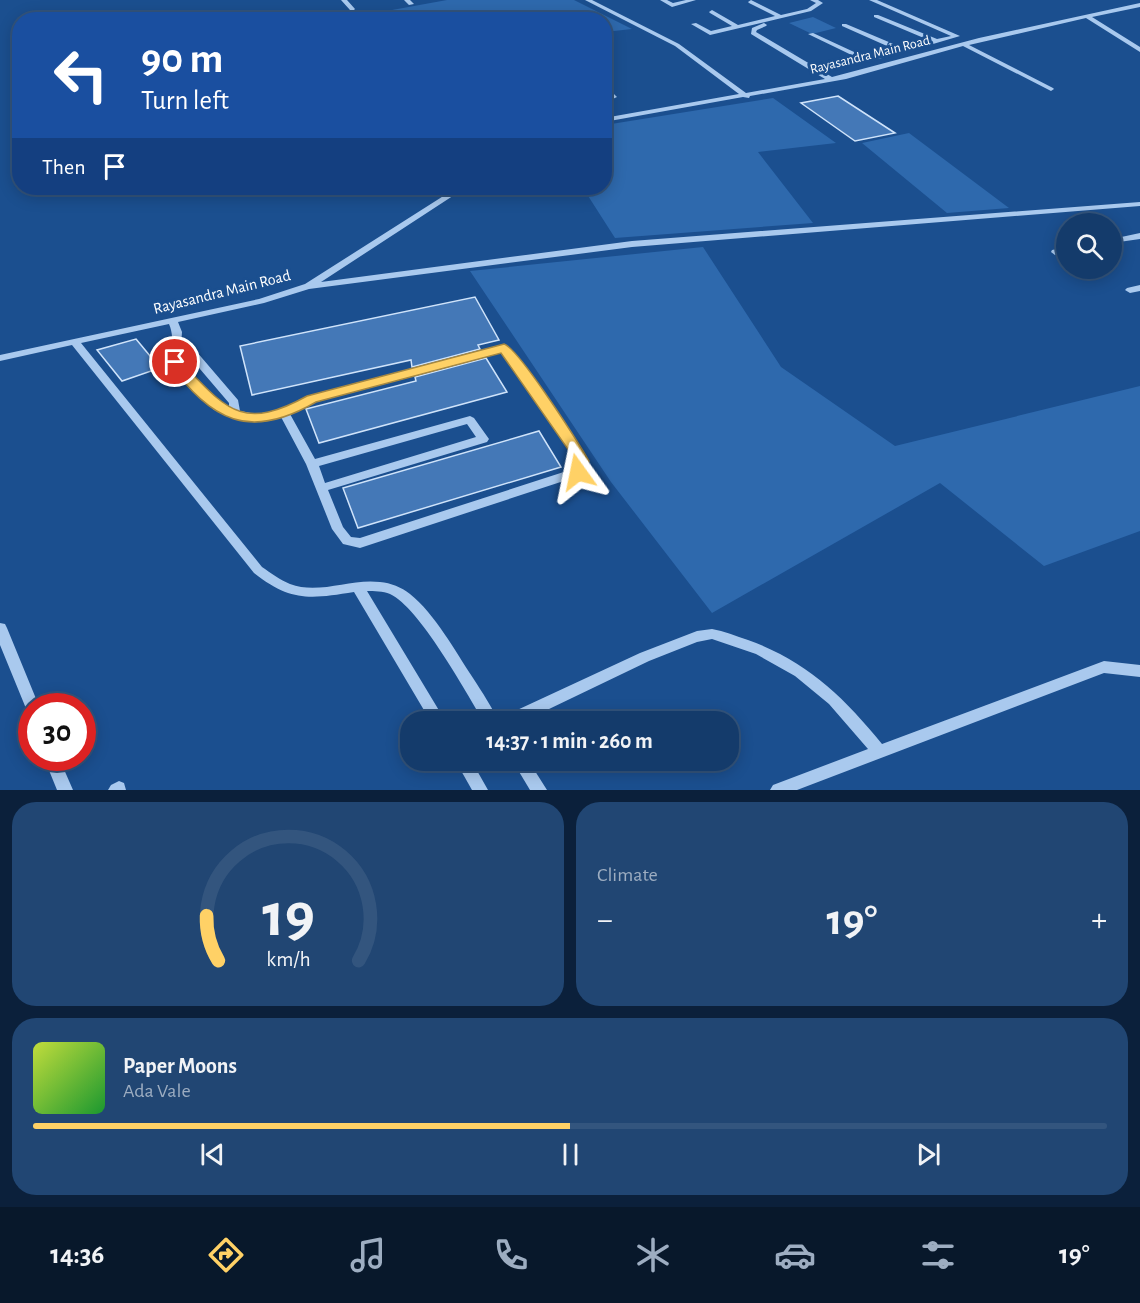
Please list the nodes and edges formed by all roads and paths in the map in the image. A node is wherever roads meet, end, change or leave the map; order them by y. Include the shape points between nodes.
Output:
1 (345, 0) edge
2 (588, 0) edge
3 (663, 0) edge
4 (693, 0) edge
5 (813, 0) edge
6 (872, 0) edge
7 (751, 2) dead end
8 (1140, 5) edge
9 (352, 9) dead end
10 (612, 12) edge
11 (612, 12) edge
12 (712, 12) dead end
13 (876, 16) dead end
14 (781, 17) junction
15 (1088, 17) junction
16 (775, 22) dead end
17 (694, 24) dead end
18 (844, 25) dead end
19 (738, 27) junction
20 (811, 34) dead end
21 (956, 36) junction
22 (936, 41) junction
23 (967, 43) junction
24 (1140, 50) edge
25 (904, 51) junction
26 (832, 80) junction
27 (1051, 89) dead end
28 (747, 97) junction
29 (612, 119) edge
30 (450, 195) edge
31 (1140, 204) edge
32 (1140, 236) edge
33 (1122, 239) edge
34 (308, 286) junction
35 (172, 320) junction
36 (75, 342) junction
37 (174, 347) junction
38 (0, 358) edge
39 (235, 413) junction
40 (285, 414) junction
41 (312, 464) junction
42 (322, 488) junction
43 (357, 586) junction
44 (0, 628) edge
45 (1140, 671) edge
46 (27, 693) edge
47 (432, 711) edge
48 (485, 711) edge
49 (531, 711) edge
50 (879, 752) junction
51 (57, 771) edge
52 (469, 771) edge
53 (526, 771) edge
54 (65, 790) edge
55 (480, 790) edge
56 (539, 790) edge
57 (778, 790) edge

1 - 9 street
2 - 11 street
3 - 4 street via 672,4
5 - 14 street via 820,3
6 - 21 street
7 - 14 street
8 - 15 street, Rayasandra Main Road
10 - 28 street via 677,45
12 - 19 street
13 - 22 street
14 - 19 street
15 - 23 street, Rayasandra Main Road
15 - 24 street
16 - 26 street via 758,27 753,33
17 - 19 street via 710,33
18 - 25 street
20 - 25 street via 866,60
21 - 22 street
21 - 23 street
22 - 25 street
23 - 26 street, Rayasandra Main Road
23 - 27 street
26 - 28 street, Rayasandra Main Road
28 - 29 street, Rayasandra Main Road
30 - 34 street, Rayasandra Main Road
31 - 34 street via 632,244
32 - 33 street
34 - 35 street, Rayasandra Main Road via 261,301
35 - 36 street, Rayasandra Main Road
35 - 37 street via 177,332
36 - 38 street, Rayasandra Main Road
36 - 43 street via 258,570 296,591
37 - 39 street via 192,353 234,402
37 - 39 street via 175,362 218,408
39 - 40 street via 256,420
40 - 41 street
40 - 42 street via 312,399 504,348 582,461 578,472 360,543 347,541 338,529
41 - 42 street
41 - 42 street via 470,420 483,439
43 - 47 street
43 - 48 street via 396,590 409,600
44 - 46 street
45 - 50 street via 1104,667
49 - 50 street via 680,642 711,634 757,648 803,671 847,710
50 - 57 street
51 - 54 street
52 - 55 street
53 - 56 street

